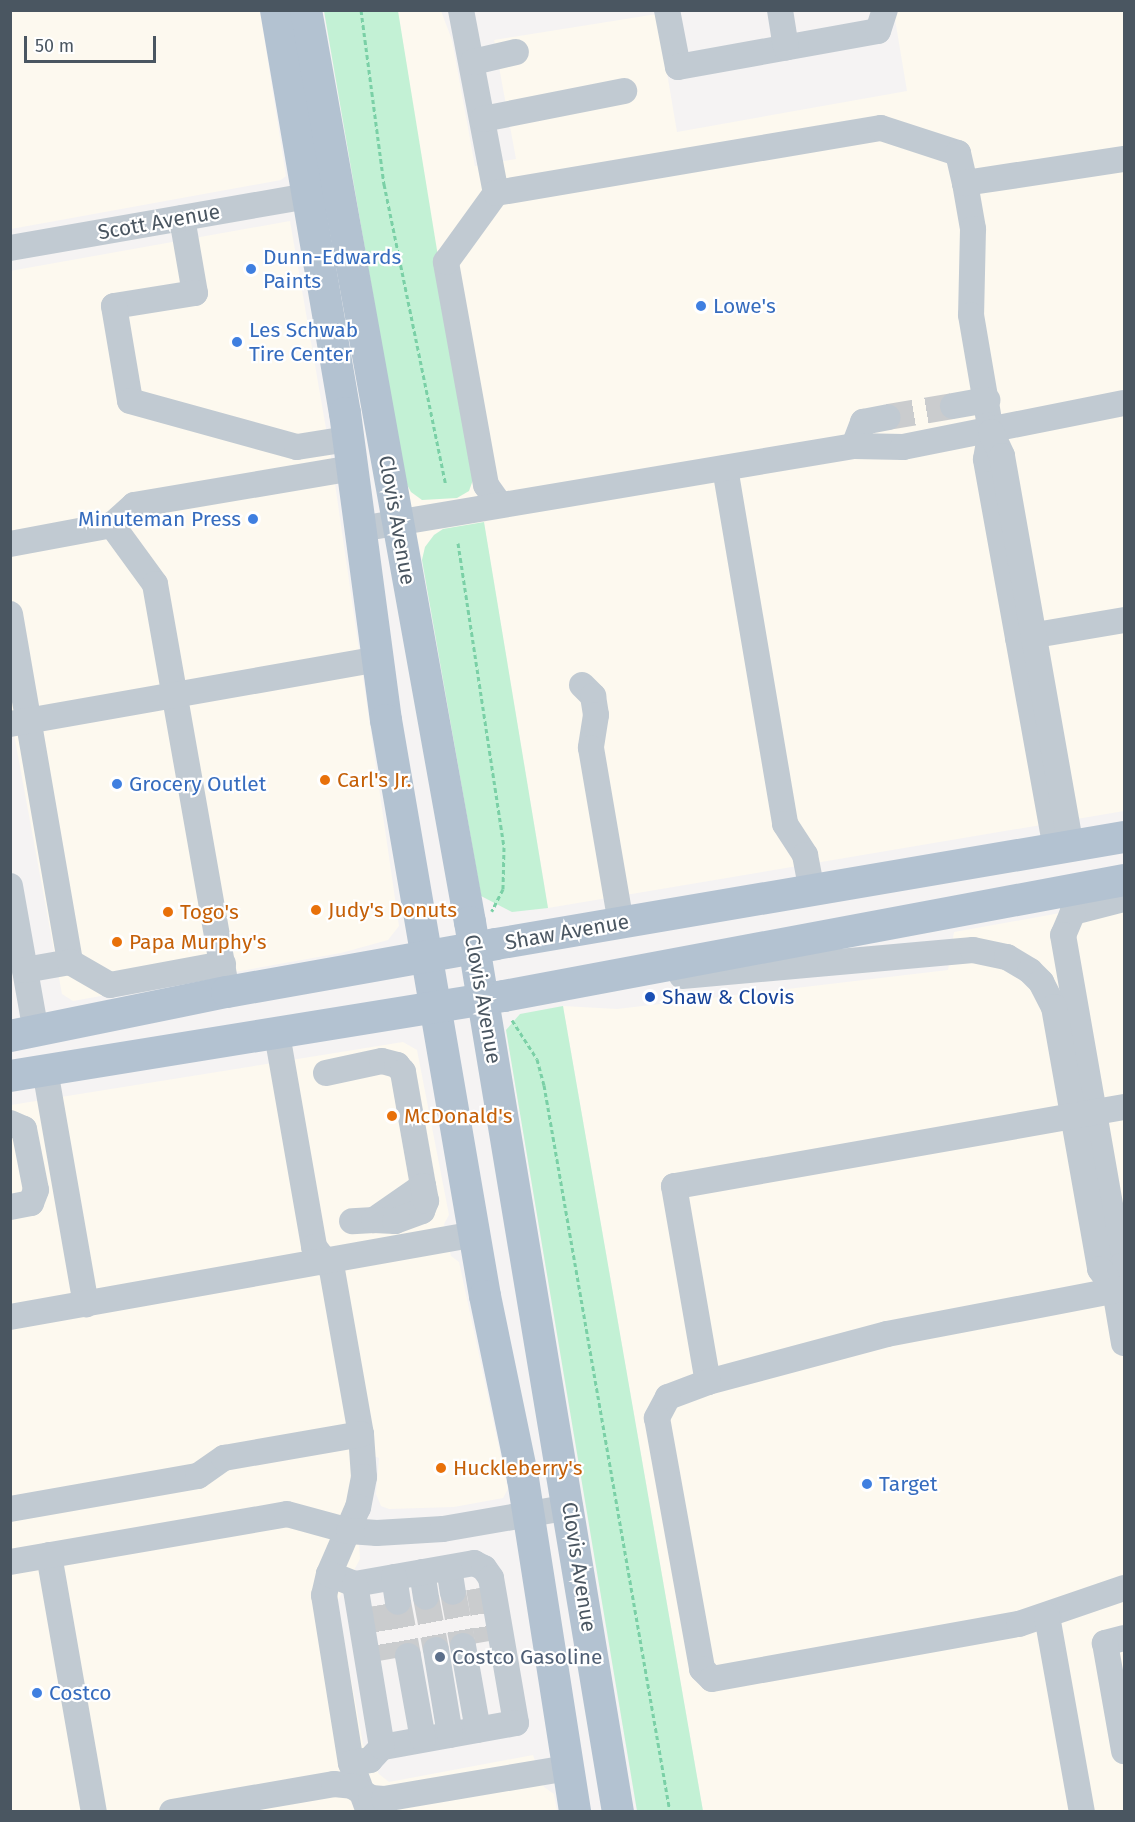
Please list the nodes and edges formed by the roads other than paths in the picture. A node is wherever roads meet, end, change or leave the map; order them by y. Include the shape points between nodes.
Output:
1 (276, 10) edge
2 (292, 10) edge
3 (306, 10) edge
4 (461, 10) edge
5 (667, 10) edge
6 (780, 10) edge
7 (885, 10) edge
8 (786, 48) junction
9 (516, 52) dead end
10 (473, 62) junction
11 (624, 91) dead end
12 (483, 119) junction
13 (331, 140) junction
14 (1125, 159) edge
15 (965, 183) junction
16 (496, 193) junction
17 (308, 196) junction
18 (182, 218) junction
19 (10, 248) edge
20 (375, 396) junction
21 (987, 400) junction
22 (1125, 403) edge
23 (953, 406) tunnel mouth
24 (888, 417) tunnel mouth
25 (991, 432) junction
26 (854, 446) junction
27 (350, 453) junction
28 (724, 468) junction
29 (500, 505) junction
30 (397, 522) junction
31 (112, 525) junction
32 (360, 529) junction
33 (10, 544) edge
34 (10, 614) edge
35 (1125, 620) edge
36 (1026, 637) junction
37 (377, 659) junction
38 (582, 686) dead end
39 (175, 695) junction
40 (20, 722) edge
41 (1125, 837) edge
42 (1064, 848) junction
43 (1125, 880) edge
44 (10, 886) edge
45 (812, 890) junction
46 (1125, 899) edge
47 (621, 923) junction
48 (856, 929) junction
49 (485, 946) junction
50 (428, 957) junction
51 (70, 962) junction
52 (25, 970) junction
53 (225, 978) junction
54 (547, 988) junction
55 (493, 997) junction
56 (436, 1006) junction
57 (23, 1034) edge
58 (277, 1034) junction
59 (10, 1058) edge
60 (45, 1070) junction
61 (326, 1073) dead end
62 (10, 1076) edge
63 (1125, 1107) edge
64 (1084, 1114) junction
65 (10, 1123) edge
66 (10, 1207) edge
67 (363, 1220) dead end
68 (474, 1234) junction
69 (324, 1261) junction
70 (1120, 1290) edge
71 (86, 1304) junction
72 (10, 1317) edge
73 (1125, 1343) edge
74 (708, 1382) junction
75 (361, 1434) junction
76 (570, 1508) junction
77 (10, 1509) edge
78 (529, 1514) junction
79 (349, 1532) junction
80 (49, 1555) junction
81 (10, 1562) edge
82 (329, 1574) junction
83 (1125, 1588) edge
84 (378, 1590) junction
85 (1047, 1616) junction
86 (1125, 1638) edge
87 (488, 1641) tunnel mouth
88 (463, 1646) tunnel mouth
89 (436, 1650) tunnel mouth
90 (408, 1656) tunnel mouth
91 (383, 1660) tunnel mouth
92 (503, 1726) junction
93 (478, 1730) junction
94 (450, 1735) junction
95 (423, 1739) junction
96 (390, 1745) junction
97 (1125, 1751) edge
98 (351, 1763) junction
99 (568, 1768) junction
100 (366, 1803) edge
101 (94, 1812) edge
102 (172, 1812) edge
103 (575, 1812) edge
104 (618, 1812) edge
105 (1082, 1812) edge

1 - 17 main road, Clovis Avenue
2 - 13 main road
3 - 13 main road, Clovis Avenue
4 - 10 street
5 - 8 street via 678,67
6 - 8 street
7 - 8 street via 878,31
9 - 10 street
10 - 12 street
11 - 12 street
12 - 16 street
13 - 20 main road, Clovis Avenue
14 - 15 street
15 - 16 street via 958,153 880,128
15 - 21 street via 973,229 971,315
16 - 29 street via 446,262 486,485
17 - 18 street, Scott Avenue
17 - 20 main road via 324,212 340,302
17 - 27 main road, Clovis Avenue
18 - 19 street, Scott Avenue
18 - 27 street via 195,293 114,306 130,401 297,447
20 - 30 main road, Clovis Avenue
21 - 23 street
21 - 25 street
22 - 25 street via 1014,423
24 - 26 street via 863,422
25 - 26 street via 903,447
25 - 36 street via 1002,456
26 - 28 street
27 - 31 street via 134,505
27 - 32 main road, Clovis Avenue
28 - 29 street
28 - 45 street via 785,824 805,855
29 - 30 street
30 - 32 street
30 - 49 main road, Clovis Avenue
31 - 33 street
31 - 39 street via 156,584
32 - 37 main road, Clovis Avenue
34 - 40 street
35 - 36 street
36 - 42 street
37 - 39 street
37 - 50 main road, Clovis Avenue
38 - 47 street via 593,696 596,715 591,747
39 - 40 street
39 - 53 street
40 - 51 street
41 - 42 main road, Shaw Avenue
42 - 45 main road, Shaw Avenue
42 - 48 main road via 1067,858 1054,870 921,897
43 - 48 main road
44 - 52 street
45 - 47 main road, Shaw Avenue
46 - 64 street via 1073,912 1063,935
47 - 49 main road, Shaw Avenue
48 - 54 main road
49 - 50 main road, Shaw Avenue
49 - 55 main road, Clovis Avenue
50 - 53 main road, Shaw Avenue
50 - 56 main road, Clovis Avenue
51 - 52 street
51 - 53 street via 110,985
52 - 57 street
53 - 57 main road, Shaw Avenue
53 - 60 main road via 158,1028 57,1049 49,1054
54 - 55 main road
54 - 64 street via 948,951 995,953 1030,971 1048,994
55 - 56 main road
55 - 76 main road, Clovis Avenue
56 - 58 main road
56 - 68 main road, Clovis Avenue
57 - 59 main road via 36,1047 30,1054
58 - 60 main road
58 - 69 street via 314,1247
60 - 62 main road
60 - 71 street
61 - 67 street via 382,1061 397,1065 403,1072 423,1186
63 - 64 street
64 - 70 street via 1121,1266
64 - 74 street via 674,1186
65 - 66 street via 24,1129 36,1190 31,1203
68 - 69 street
68 - 78 main road, Clovis Avenue
69 - 71 street
69 - 75 street via 332,1270
70 - 73 street
70 - 74 street via 886,1334
71 - 72 street
74 - 85 street via 668,1397 657,1418 702,1670 712,1679
75 - 77 street via 225,1458 198,1476
75 - 79 street via 364,1477
76 - 78 street
76 - 104 main road, Clovis Avenue
78 - 79 street via 443,1529
78 - 99 main road, Clovis Avenue
79 - 80 street via 287,1514
79 - 82 street
80 - 81 street
80 - 101 street
82 - 84 street
82 - 98 street via 325,1608
83 - 85 street
84 - 92 street via 476,1575 484,1568 490,1578 516,1723
84 - 96 street
85 - 105 street
86 - 97 street via 1105,1643
87 - 92 street
88 - 93 street
89 - 94 street
90 - 95 street
91 - 96 street
92 - 93 street
93 - 94 street
94 - 95 street
95 - 96 street
96 - 98 street via 370,1760
98 - 100 street
99 - 100 street
99 - 103 main road, Clovis Avenue
100 - 102 street via 352,1786 334,1784

